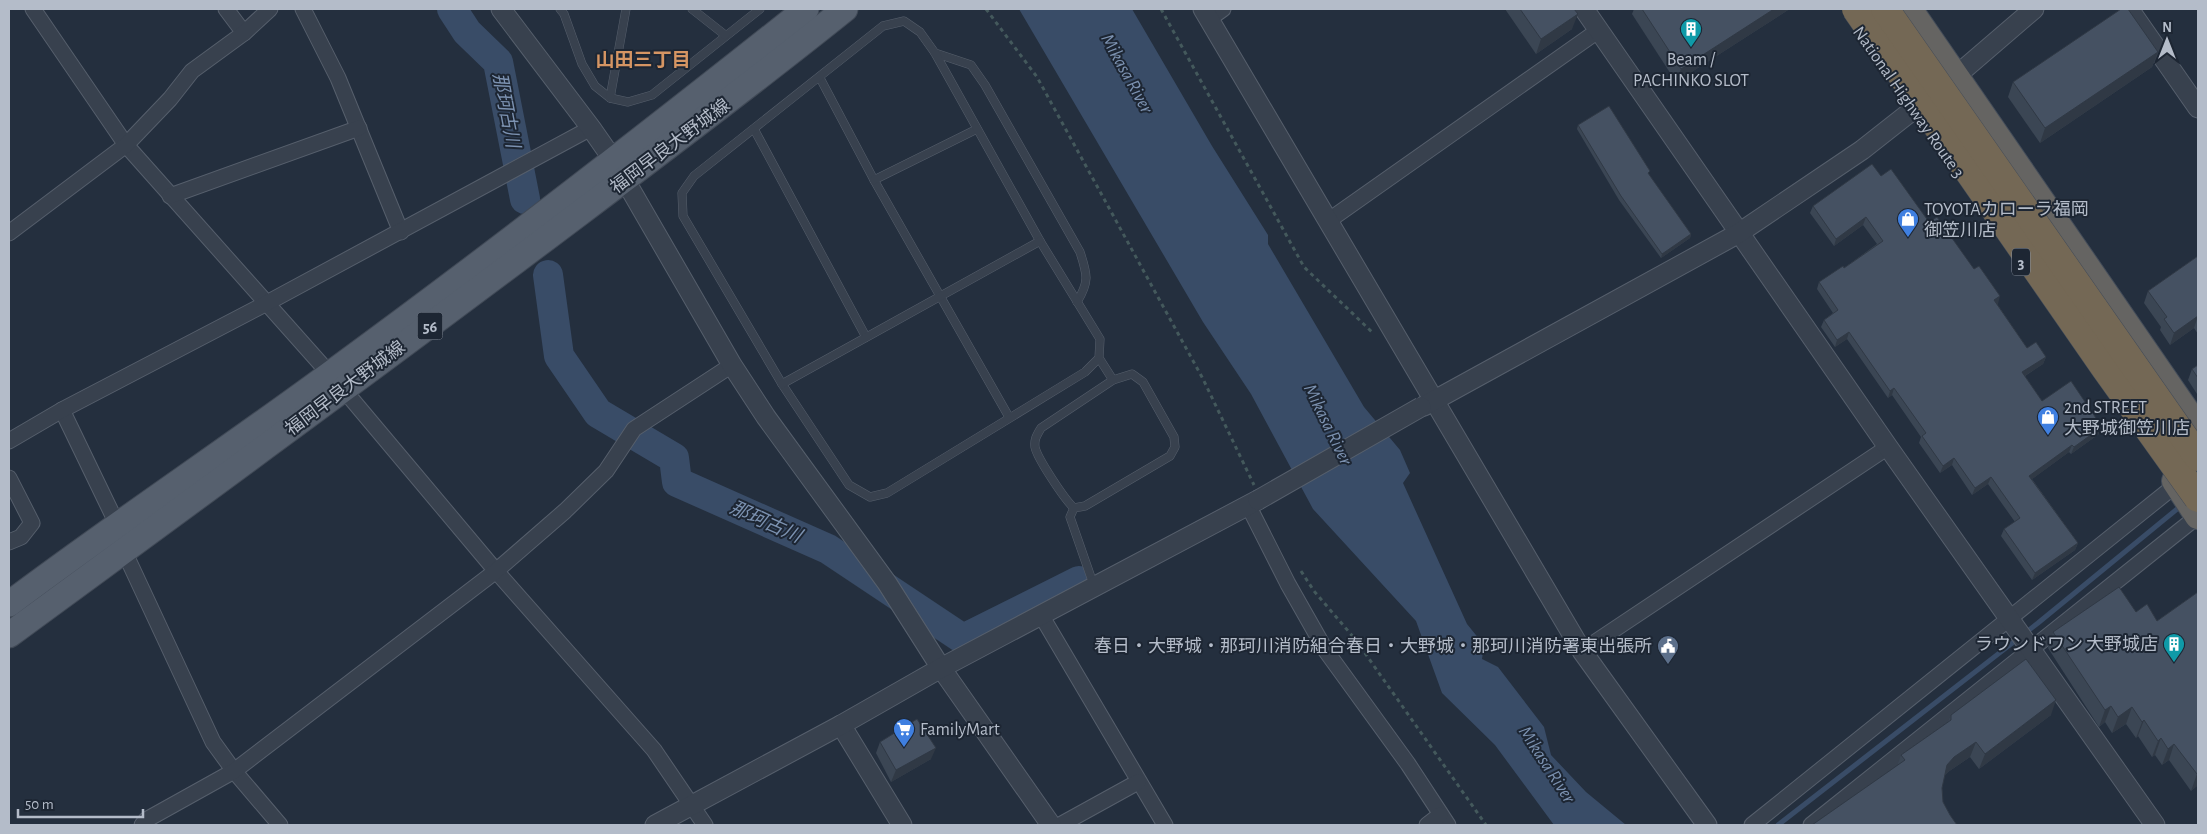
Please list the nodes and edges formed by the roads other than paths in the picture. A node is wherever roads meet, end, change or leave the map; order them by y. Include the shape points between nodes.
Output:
1 (33, 9) edge
2 (226, 9) edge
3 (270, 9) edge
4 (302, 9) edge
5 (501, 9) edge
6 (560, 9) edge
7 (626, 9) edge
8 (692, 9) edge
9 (760, 9) edge
10 (806, 9) edge
11 (844, 9) edge
12 (1584, 9) edge
13 (1844, 9) edge
14 (1856, 9) edge
15 (1885, 9) edge
16 (1909, 9) edge
17 (2034, 9) edge
18 (2129, 9) edge
19 (1212, 12) edge
20 (1598, 30) junction
21 (244, 33) junction
22 (725, 35) junction
23 (935, 53) junction
24 (1956, 76) junction
25 (820, 78) junction
26 (610, 98) junction
27 (2198, 108) edge
28 (1915, 110) junction
29 (359, 128) junction
30 (591, 128) junction
31 (754, 129) junction
32 (977, 129) junction
33 (126, 144) junction
34 (619, 170) junction
35 (874, 180) junction
36 (170, 196) junction
37 (1328, 221) junction
38 (401, 232) junction
39 (9, 233) edge
40 (1739, 233) junction
41 (1040, 241) junction
42 (941, 296) junction
43 (1077, 302) junction
44 (267, 303) junction
45 (866, 337) junction
46 (1098, 358) junction
47 (732, 365) junction
48 (1114, 380) junction
49 (336, 382) junction
50 (782, 384) junction
51 (1428, 404) junction
52 (62, 410) junction
53 (1009, 417) junction
54 (2198, 428) edge
55 (9, 441) edge
56 (1888, 447) junction
57 (2198, 456) edge
58 (9, 478) edge
59 (2187, 491) edge
60 (1254, 498) junction
61 (1074, 508) junction
62 (2198, 516) edge
63 (117, 524) junction
64 (9, 542) edge
65 (124, 551) junction
66 (496, 572) junction
67 (1094, 586) junction
68 (9, 604) edge
69 (1041, 615) junction
70 (2010, 618) junction
71 (9, 635) edge
72 (2032, 649) junction
73 (1582, 651) junction
74 (941, 668) junction
75 (841, 726) junction
76 (234, 770) junction
77 (1138, 782) junction
78 (692, 805) junction
79 (1444, 820) edge
80 (142, 825) edge
81 (280, 825) edge
82 (654, 825) edge
83 (705, 825) edge
84 (902, 825) edge
85 (1051, 825) edge
86 (1060, 825) edge
87 (1165, 825) edge
88 (1427, 825) edge
89 (1707, 825) edge
90 (1752, 825) edge
91 (1811, 825) edge
92 (2155, 825) edge

1 - 33 street
2 - 21 street
3 - 21 street
4 - 29 street via 338,78
5 - 30 street
6 - 26 lane via 582,64 595,86
7 - 26 lane
8 - 22 lane
9 - 22 lane
10 - 34 main road, 福岡早良大野城線 / 56
11 - 34 main road, 福岡早良大野城線 / 56 via 750,86
12 - 20 street
13 - 28 highway, National Highway Route 3 / 3
14 - 59 highway, bridge
15 - 57 highway, bridge
16 - 24 highway
17 - 24 street
18 - 27 street
19 - 37 street
20 - 37 street
20 - 40 street
21 - 33 street via 192,71 170,100
22 - 26 lane via 652,95 628,102
23 - 25 lane via 920,32 904,21 884,26
23 - 32 lane
23 - 43 lane via 972,65 985,85 1080,252 1086,270 1086,288
24 - 28 street
24 - 54 highway
25 - 31 lane
25 - 35 lane
28 - 40 street
28 - 59 highway, National Highway Route 3 / 3
29 - 36 street
29 - 38 street
30 - 34 street
30 - 38 street
31 - 45 lane
31 - 50 lane via 694,176 682,193 683,216
32 - 35 lane
32 - 41 lane
33 - 36 street
33 - 39 street
34 - 47 street
34 - 49 main road, 福岡早良大野城線 / 56
35 - 42 lane
36 - 44 street
37 - 51 street
38 - 44 street
40 - 51 street
40 - 56 street
41 - 42 lane
41 - 43 lane
42 - 45 lane
42 - 53 lane
43 - 46 lane via 1100,339
44 - 49 street
44 - 52 street
45 - 50 lane
46 - 48 lane
46 - 53 lane via 1085,372
47 - 66 street via 634,429 606,471
47 - 74 street via 887,583
48 - 61 lane via 1041,428 1034,438 1035,449 1066,501
48 - 61 lane via 1132,374 1143,382 1174,437 1175,447 1170,456 1085,506
49 - 63 main road, 福岡早良大野城線 / 56
49 - 65 main road, 福岡早良大野城線 / 56
49 - 66 street
50 - 53 lane via 849,485 870,497 887,493
51 - 60 street, bridge
51 - 73 street
52 - 55 street
52 - 63 street
56 - 70 street
56 - 73 street
58 - 64 street via 32,522 21,537
59 - 62 highway, National Highway Route 3 / 3
59 - 70 street
60 - 67 street
60 - 79 street via 1288,584 1326,651 1408,764
61 - 67 lane via 1070,517
62 - 72 street
63 - 68 main road, 福岡早良大野城線 / 56
65 - 71 main road, 福岡早良大野城線 / 56
65 - 76 street via 213,742
66 - 76 street
66 - 78 street via 654,750
67 - 69 street
69 - 74 street
69 - 77 street
70 - 72 street
70 - 90 street
72 - 91 street
72 - 92 street
73 - 89 street
74 - 75 street
74 - 85 street
75 - 78 street
75 - 84 street
76 - 80 street
76 - 81 street
77 - 86 street
77 - 87 street
78 - 82 street
78 - 83 street
79 - 88 street

